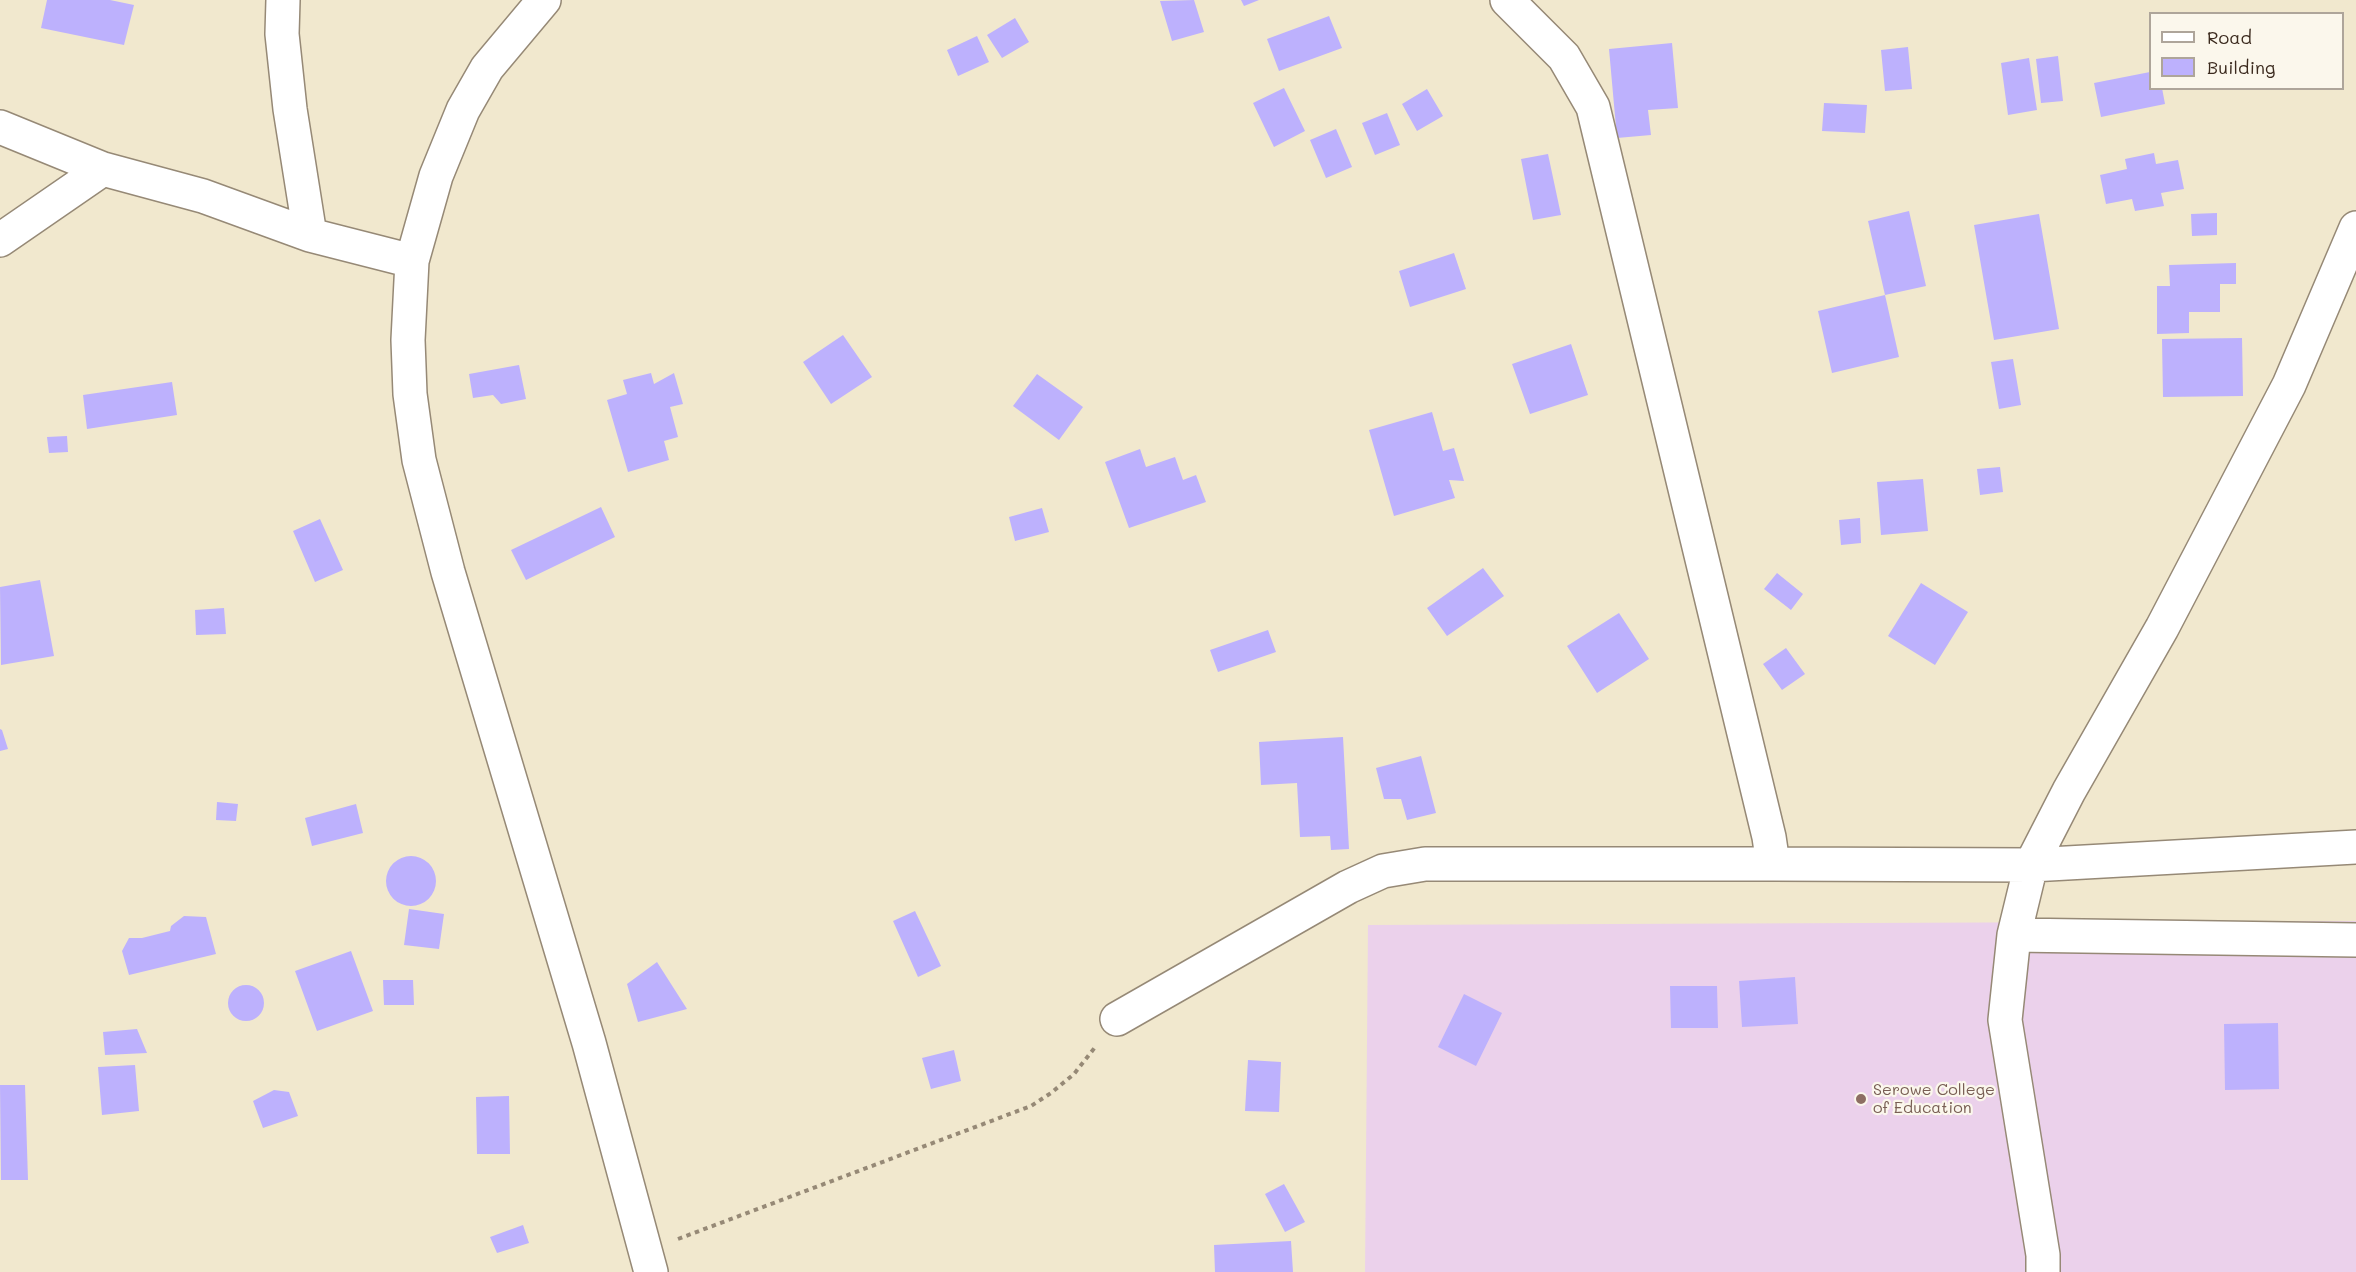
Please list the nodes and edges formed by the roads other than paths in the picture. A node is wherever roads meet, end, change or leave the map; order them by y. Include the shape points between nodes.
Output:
1 (283, 0) edge
2 (543, 0) edge
3 (1507, 0) edge
4 (0, 126) edge
5 (103, 169) junction
6 (2356, 228) edge
7 (309, 236) junction
8 (0, 240) edge
9 (412, 261) junction
10 (2356, 847) edge
11 (1773, 864) junction
12 (2031, 866) junction
13 (2014, 935) junction
14 (2356, 940) edge
15 (1117, 1019) road end
16 (648, 1262) edge
17 (2043, 1272) edge

1 - 7 street via 282,34 290,109
2 - 9 street via 487,69 463,110 436,176
3 - 11 street via 1564,57 1593,107
4 - 5 street
5 - 7 street via 203,196
5 - 8 street
6 - 12 street via 2289,385
7 - 9 street
9 - 16 street via 408,340 419,460 448,572 589,1043
10 - 12 street
11 - 12 street
11 - 15 street via 1425,864 1383,870
12 - 13 street
13 - 14 street
13 - 17 street via 2005,1020

